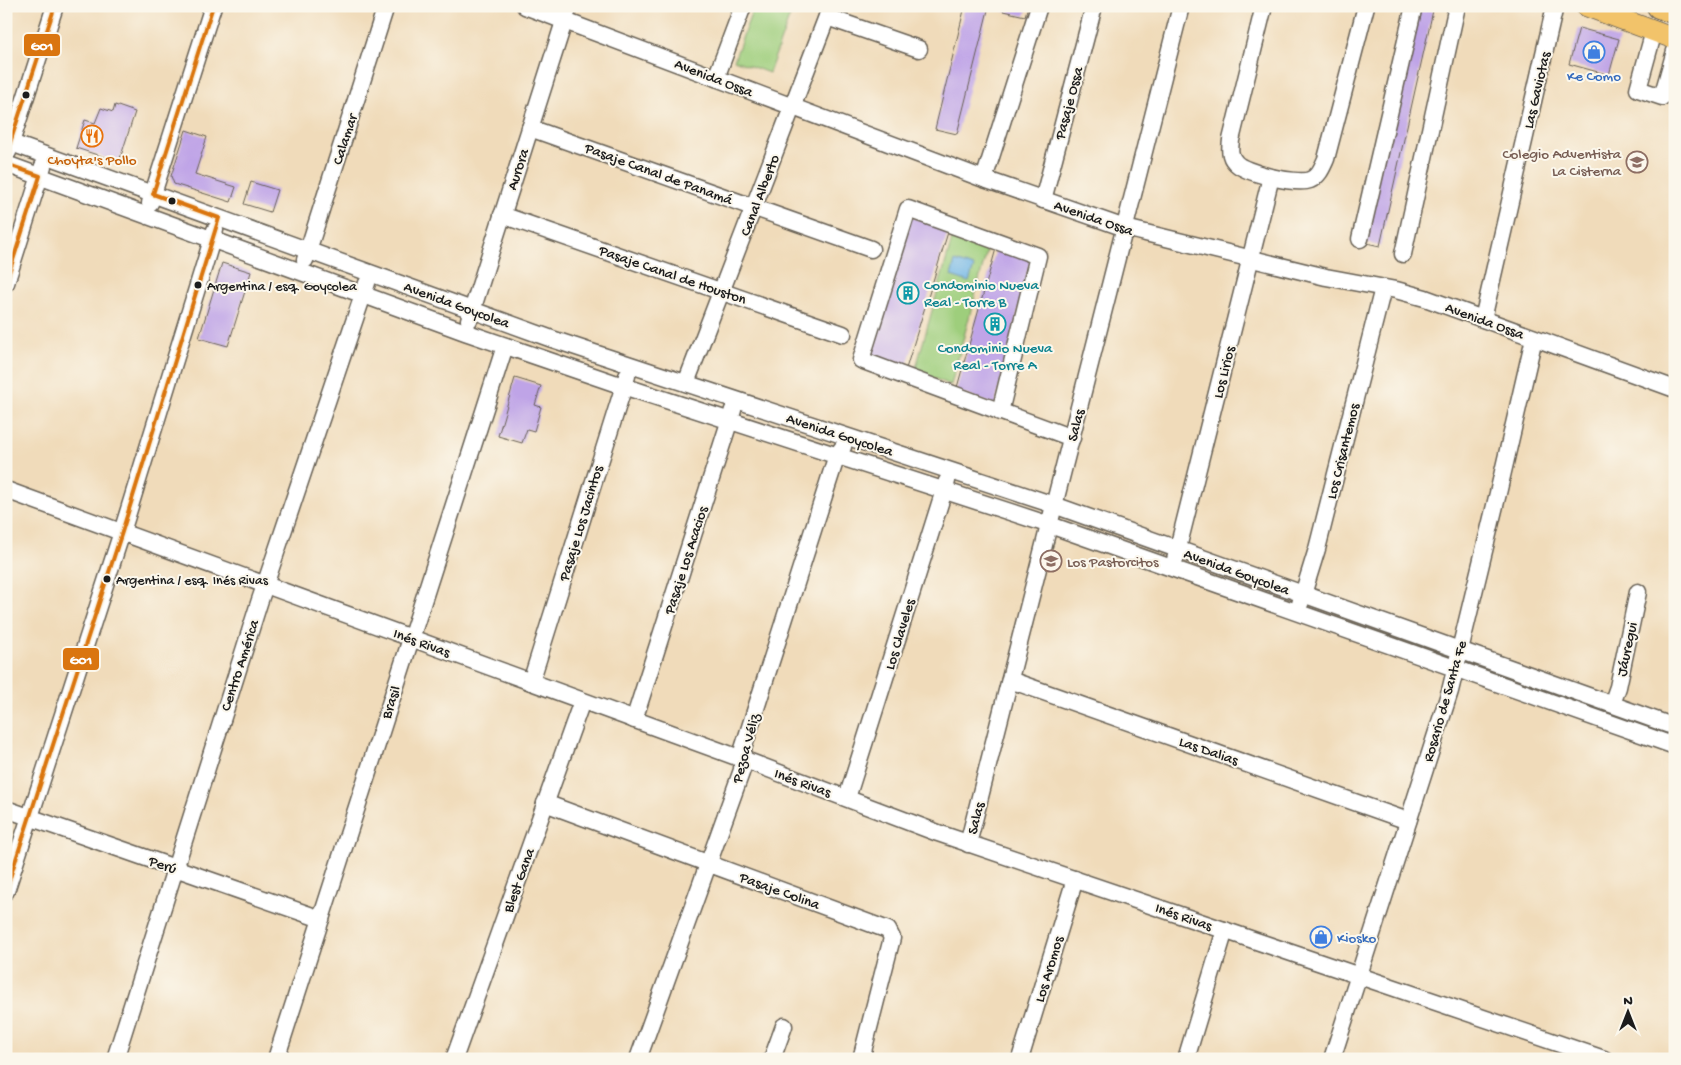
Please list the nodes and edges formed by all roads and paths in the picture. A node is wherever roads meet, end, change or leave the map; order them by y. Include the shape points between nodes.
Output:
1 (55, 6) edge
2 (213, 6) edge
3 (386, 6) edge
4 (526, 6) edge
5 (743, 6) edge
6 (1039, 6) edge
7 (1094, 6) edge
8 (1181, 6) edge
9 (1264, 6) edge
10 (1366, 6) edge
11 (1414, 6) edge
12 (1457, 6) edge
13 (1554, 6) edge
14 (1586, 6) edge
15 (1659, 6) edge
16 (829, 12) edge
17 (1675, 12) edge
18 (567, 13) edge
19 (1654, 32) junction
20 (1675, 39) edge
21 (919, 49) dead end
22 (1675, 52) edge
23 (716, 78) junction
24 (792, 107) junction
25 (530, 128) junction
26 (8, 146) edge
27 (47, 156) junction
28 (6, 164) edge
29 (40, 176) junction
30 (1271, 177) junction
31 (984, 179) junction
32 (153, 194) junction
33 (1043, 200) junction
34 (754, 207) junction
35 (146, 215) junction
36 (502, 215) junction
37 (219, 218) junction
38 (1125, 228) junction
39 (213, 239) junction
40 (1360, 239) dead end
41 (872, 249) dead end
42 (308, 250) junction
43 (1403, 254) dead end
44 (1251, 259) junction
45 (302, 271) junction
46 (371, 273) junction
47 (6, 283) edge
48 (1382, 288) junction
49 (721, 291) junction
50 (362, 294) junction
51 (472, 310) junction
52 (1483, 319) junction
53 (465, 332) junction
54 (843, 334) dead end
55 (1534, 338) junction
56 (505, 346) junction
57 (630, 365) junction
58 (686, 383) junction
59 (623, 386) junction
60 (1675, 389) edge
61 (736, 399) junction
62 (1000, 412) junction
63 (729, 420) junction
64 (850, 437) junction
65 (1072, 438) junction
66 (837, 455) junction
67 (950, 470) junction
68 (6, 490) edge
69 (944, 490) junction
70 (1054, 506) junction
71 (1050, 525) junction
72 (122, 532) junction
73 (1178, 550) junction
74 (1172, 567) junction
75 (265, 585) junction
76 (1638, 592) dead end
77 (1303, 595) junction
78 (1296, 613) junction
79 (410, 638) junction
80 (1460, 650) junction
81 (1455, 669) junction
82 (1010, 680) junction
83 (531, 682) junction
84 (582, 701) junction
85 (1612, 704) junction
86 (634, 720) junction
87 (1675, 727) edge
88 (1675, 746) edge
89 (742, 760) junction
90 (847, 798) junction
91 (546, 803) junction
92 (6, 809) edge
93 (30, 817) junction
94 (1408, 821) junction
95 (968, 844) junction
96 (708, 863) junction
97 (175, 868) junction
98 (1075, 880) junction
99 (6, 891) edge
100 (321, 919) junction
101 (1225, 930) junction
102 (1358, 975) junction
103 (784, 1026) dead end
104 (1568, 1053) edge
105 (115, 1059) edge
106 (276, 1059) edge
107 (454, 1059) edge
108 (638, 1059) edge
109 (772, 1059) edge
110 (861, 1059) edge
111 (1020, 1059) edge
112 (1186, 1059) edge
113 (1332, 1059) edge
114 (1604, 1059) edge

1 - 26 street
2 - 32 street
3 - 42 street, Calamar
4 - 18 street, Avenida Ossa
5 - 23 street
6 - 31 street
7 - 33 street, Pasaje Ossa
8 - 38 street, Salas
9 - 30 street via 1230,148 1239,167
10 - 30 street via 1322,170 1307,181
11 - 40 street
12 - 43 street
13 - 52 street, Las Gaviotas
14 - 19 main road
15 - 17 highway
16 - 21 street
16 - 24 street, Canal Alberto
18 - 23 street, Avenida Ossa
18 - 25 street, Aurora
19 - 20 main road
19 - 22 street via 1638,89 1662,97
23 - 24 street, Avenida Ossa
24 - 31 street, Avenida Ossa
24 - 34 street, Canal Alberto
25 - 34 street, Pasaje Canal de Panamá
25 - 36 street, Aurora
26 - 27 street, Avenida Goycolea
27 - 29 street
27 - 32 street, Avenida Goycolea
28 - 29 street, Avenida Goycolea
29 - 35 street, Avenida Goycolea
29 - 47 street
30 - 44 street, Los Lirios
31 - 33 street, Avenida Ossa
32 - 35 street
32 - 37 street, Avenida Goycolea
33 - 38 street, Avenida Ossa
34 - 41 street, Pasaje Canal de Panamá
34 - 49 street, Canal Alberto
35 - 39 street, Avenida Goycolea
36 - 49 street, Pasaje Canal de Houston
36 - 51 street, Aurora
37 - 39 street
37 - 42 street, Avenida Goycolea
38 - 44 street, Avenida Ossa
38 - 65 street, Salas
39 - 45 street, Avenida Goycolea
39 - 72 street
42 - 45 street, Calamar
42 - 46 street, Avenida Goycolea
44 - 48 street, Avenida Ossa
44 - 73 street, Los Lirios
45 - 50 street, Avenida Goycolea
46 - 50 street, Centro América
46 - 51 street, Avenida Goycolea
48 - 52 street, Avenida Ossa via 1425,298
48 - 77 street, Los Crisantemos via 1318,549
49 - 54 street, Pasaje Canal de Houston
49 - 58 street, Canal Alberto
50 - 53 street, Avenida Goycolea
50 - 75 street, Centro América
51 - 53 street, Aurora
51 - 57 street, Avenida Goycolea
52 - 55 street, Avenida Ossa
53 - 56 street, Avenida Goycolea
55 - 60 street, Avenida Ossa
55 - 80 street, Rosario de Santa Fe
56 - 59 street, Avenida Goycolea
56 - 79 street, Brasil
57 - 58 street, Avenida Goycolea
57 - 59 street, Pasaje Los Jacintos
58 - 61 street, Avenida Goycolea
59 - 63 street, Avenida Goycolea
59 - 83 street, Pasaje Los Jacintos
61 - 63 street, Pasaje Los Acacios
61 - 64 street, Avenida Goycolea
62 - 62 street via 861,360 908,209 1038,256
62 - 65 street
63 - 66 street, Avenida Goycolea
63 - 86 street, Pasaje Los Acacios
64 - 66 street, Pezoa Véliz
64 - 67 street, Avenida Goycolea
65 - 70 street, Salas
66 - 69 street, Avenida Goycolea
66 - 89 street, Pezoa Véliz
67 - 69 street, Los Claveles
67 - 70 street, Avenida Goycolea
68 - 72 street, Inés Rivas
69 - 71 street, Avenida Goycolea
69 - 90 street, Los Claveles
70 - 71 street, Salas
70 - 73 street, Avenida Goycolea
71 - 74 street, Avenida Goycolea
71 - 82 street, Salas
72 - 75 street, Inés Rivas
72 - 93 street
73 - 74 street, Los Lirios
73 - 77 street, Avenida Goycolea
74 - 78 street, Avenida Goycolea
75 - 79 street, Inés Rivas
75 - 97 street, Centro América
76 - 85 street, Jáuregui
77 - 78 street, Los Crisantemos
77 - 80 street, Avenida Goycolea
78 - 81 street, Avenida Goycolea
79 - 83 street, Inés Rivas
79 - 100 street, Brasil
80 - 81 street, Rosario de Santa Fe
80 - 85 street, Avenida Goycolea
81 - 88 street, Avenida Goycolea
81 - 94 street, Rosario de Santa Fe
82 - 94 street, Las Dalias
82 - 95 street, Salas
83 - 84 street, Inés Rivas
84 - 86 street, Inés Rivas
84 - 91 street, Blest Gana
85 - 87 street, Avenida Goycolea
86 - 89 street, Inés Rivas
89 - 90 street, Inés Rivas
89 - 96 street, Pezoa Véliz via 742,770
90 - 95 street, Inés Rivas
91 - 96 street, Pasaje Colina
91 - 107 street, Blest Gana
92 - 93 street, Perú
93 - 97 street, Perú
93 - 99 street
94 - 102 street, Rosario de Santa Fe
95 - 98 street, Inés Rivas
96 - 108 street, Pezoa Véliz
96 - 110 street, Pasaje Colina via 885,928 891,933
97 - 100 street, Perú
97 - 105 street, Centro América
98 - 101 street, Inés Rivas
98 - 111 street, Los Aromos
100 - 106 street, Brasil
101 - 102 street, Inés Rivas
101 - 112 street
102 - 104 street, Inés Rivas
102 - 113 street, Rosario de Santa Fe
103 - 109 street
104 - 114 street, Inés Rivas

